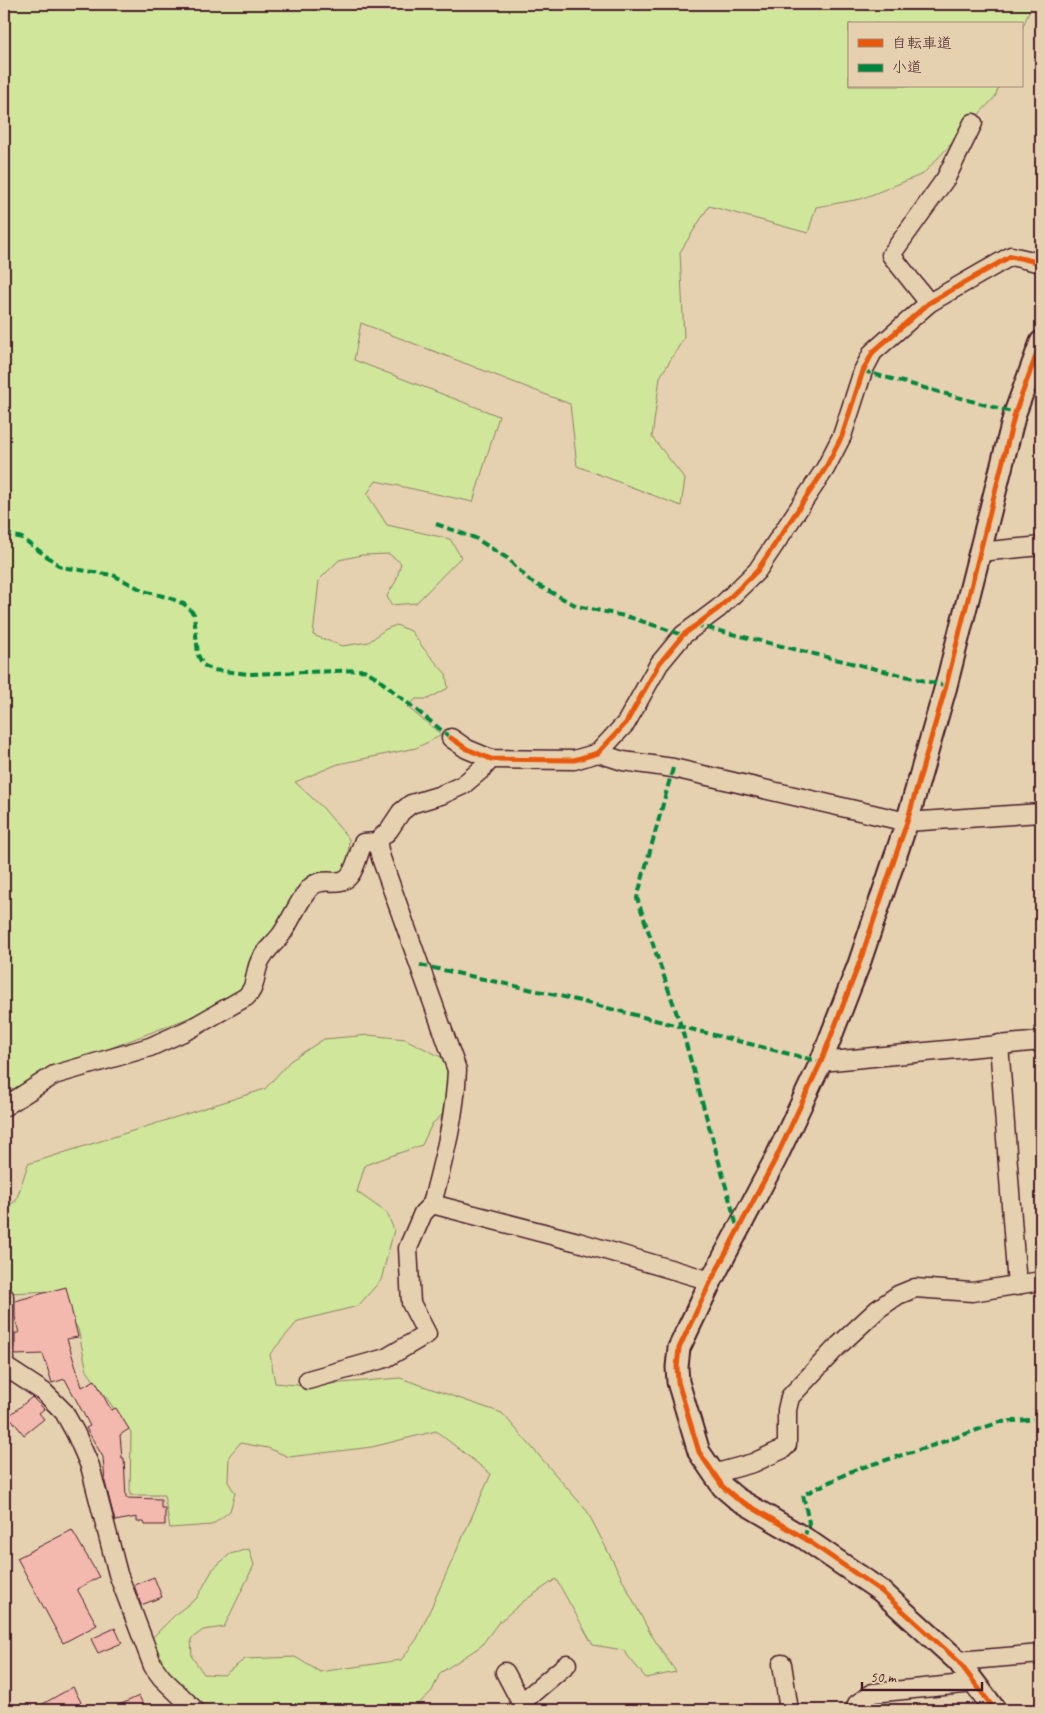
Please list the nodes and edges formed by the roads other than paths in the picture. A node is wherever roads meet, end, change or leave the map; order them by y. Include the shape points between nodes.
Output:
1 (973, 123) dead end
2 (1041, 264) edge
3 (929, 304) junction
4 (1041, 342) edge
5 (1041, 546) edge
6 (979, 552) junction
7 (450, 738) dead end
8 (598, 753) junction
9 (491, 759) junction
10 (1041, 813) edge
11 (907, 822) junction
12 (377, 842) junction
13 (1041, 1041) edge
14 (999, 1044) junction
15 (821, 1062) junction
16 (4, 1106) edge
17 (432, 1204) junction
18 (711, 1281) junction
19 (1041, 1281) edge
20 (1017, 1286) junction
21 (4, 1296) edge
22 (4, 1366) edge
23 (308, 1380) dead end
24 (713, 1474) junction
25 (1041, 1654) edge
26 (958, 1661) junction
27 (567, 1664) dead end
28 (782, 1664) dead end
29 (505, 1672) dead end
30 (974, 1683) junction
31 (523, 1707) edge
32 (195, 1710) edge
33 (788, 1710) edge
34 (855, 1710) edge
35 (995, 1710) edge

1 - 3 street via 946,178 891,254
2 - 3 street via 1010,256
3 - 8 street via 873,352 863,371 842,436 825,468 757,571 719,608 686,632 659,664 626,723
4 - 6 street via 1015,414
5 - 6 street
6 - 11 street via 946,686
7 - 9 street
8 - 9 street via 574,760
8 - 11 street
9 - 12 street via 463,785 411,804
10 - 11 street
11 - 15 street
12 - 16 street via 363,843 350,876 342,881 324,880 308,890 281,935 262,957 253,991 246,998 150,1047 54,1075
12 - 17 street via 457,1070 450,1137
13 - 14 street
14 - 15 street
14 - 20 street
15 - 18 street via 775,1160
17 - 18 street
17 - 23 street via 423,1213 408,1248 411,1303 427,1334 386,1358
18 - 24 street via 679,1348 677,1367 678,1382 699,1452
19 - 20 street
20 - 24 street via 972,1292 915,1288 898,1295 836,1348 790,1397 787,1445 783,1449 753,1463
21 - 22 street
22 - 32 street via 44,1392 64,1412 90,1466 118,1574 153,1666
24 - 26 street via 736,1498 804,1538 881,1591
25 - 26 street
26 - 30 street
27 - 31 street
28 - 33 street
29 - 31 street
30 - 34 street via 873,1693 857,1704
30 - 35 street

